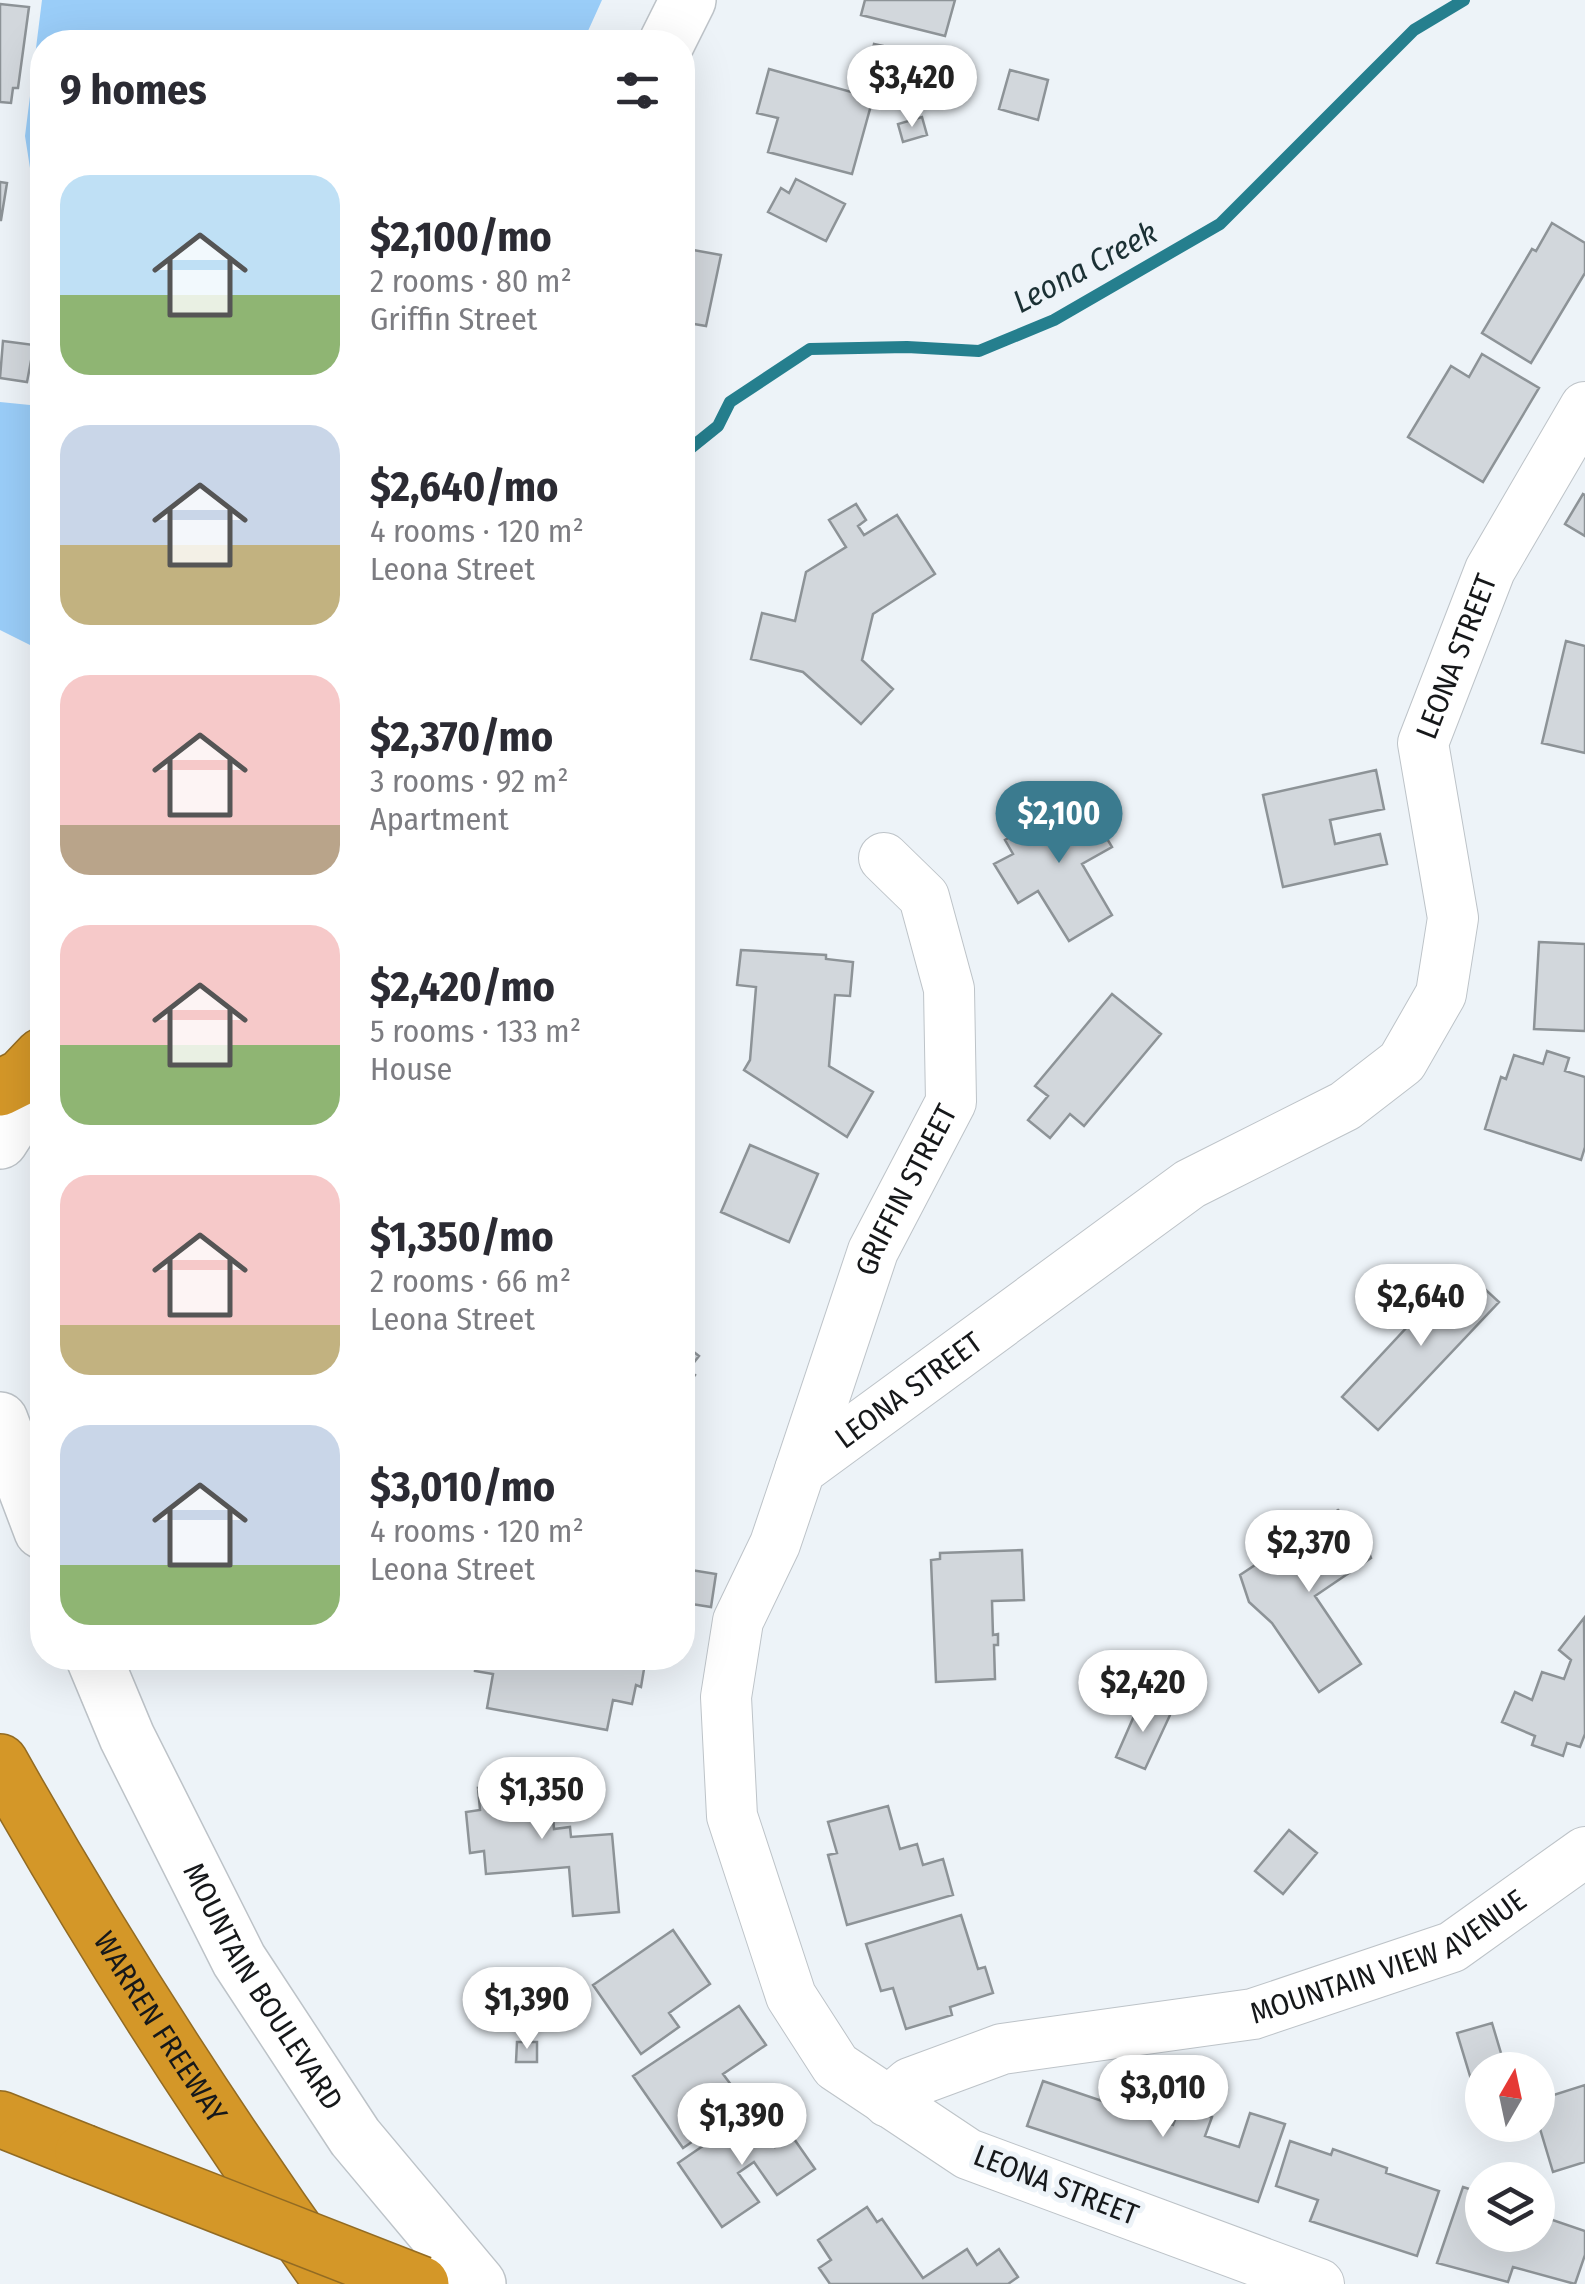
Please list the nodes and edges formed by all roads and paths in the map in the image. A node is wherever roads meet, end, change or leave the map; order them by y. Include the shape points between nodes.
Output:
1 (688, 0) edge
2 (673, 30) edge
3 (1585, 407) edge
4 (884, 858) dead end
5 (30, 1069) edge
6 (0, 1088) edge
7 (30, 1095) edge
8 (0, 1141) edge
9 (0, 1420) edge
10 (800, 1470) junction
11 (30, 1500) edge
12 (99, 1670) edge
13 (0, 1762) edge
14 (1585, 1852) edge
15 (888, 2102) junction
16 (0, 2119) edge
17 (333, 2284) edge
18 (422, 2284) edge
19 (478, 2284) edge
20 (1319, 2284) edge

1 - 2 street
3 - 10 street, LEONA STREET via 1490,570 1423,743 1453,918 1441,994 1402,1062 1345,1106 1190,1184
4 - 10 street, GRIFFIN STREET via 924,897 949,989 950,1102 873,1251
5 - 6 highway
7 - 8 street
9 - 11 street
10 - 15 street, LEONA STREET via 738,1621 726,1697 732,1816 791,1996 836,2066
12 - 19 street, MOUNTAIN BOULEVARD via 239,1960 355,2137
13 - 17 highway, WARREN FREEWAY via 147,2010
14 - 15 street, MOUNTAIN VIEW AVENUE via 1452,1947 1254,2014 1002,2050 910,2083
15 - 20 street, LEONA STREET via 968,2154
16 - 18 highway, bridge

